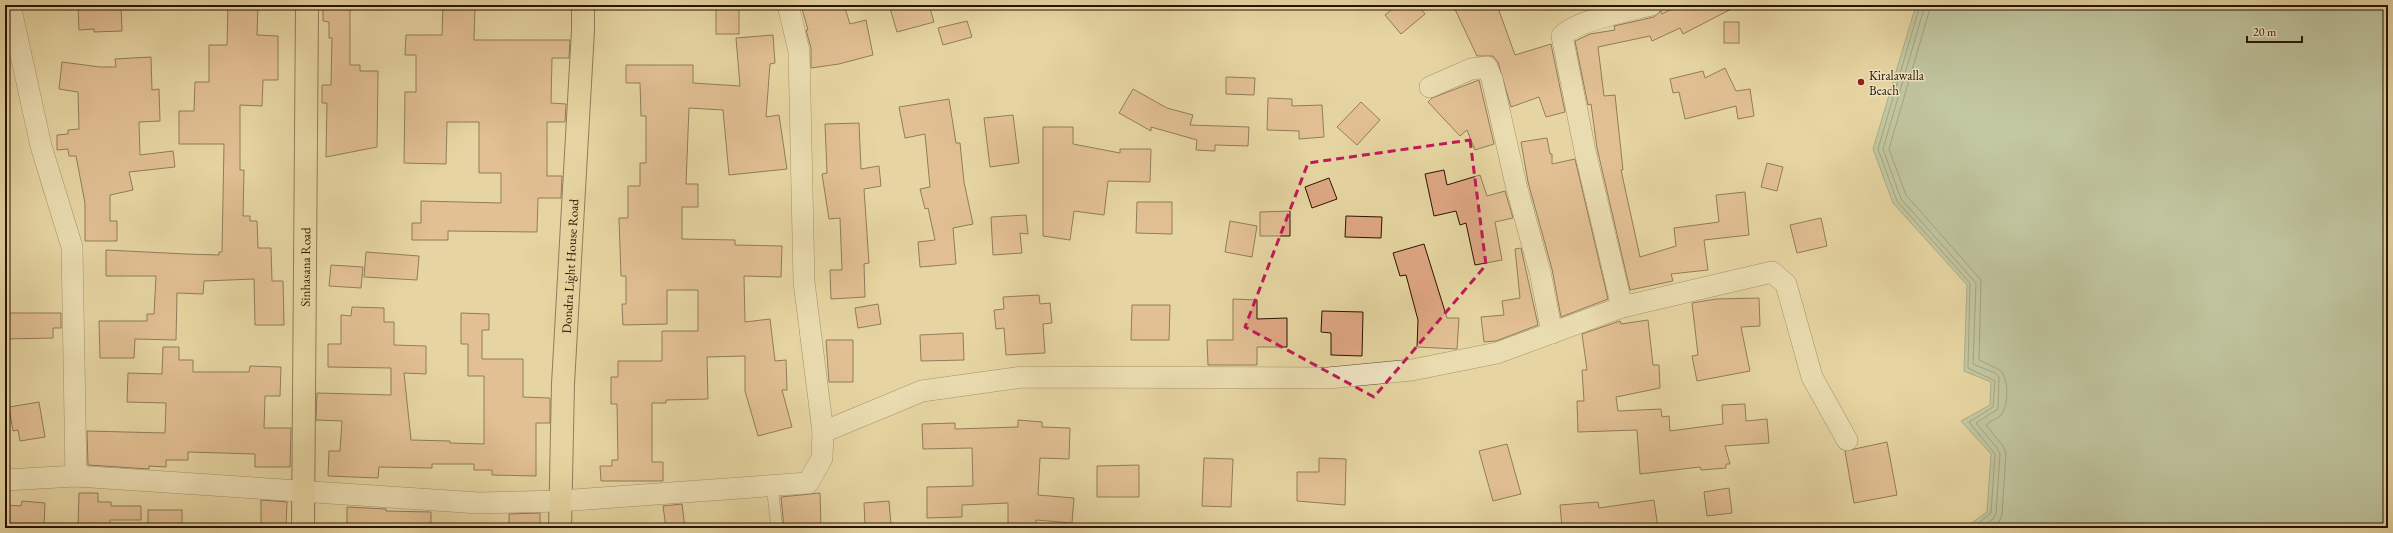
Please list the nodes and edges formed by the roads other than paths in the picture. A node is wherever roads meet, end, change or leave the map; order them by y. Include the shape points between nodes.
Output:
1 (10, 5) edge
2 (306, 5) edge
3 (583, 5) edge
4 (788, 5) edge
5 (1651, 5) edge
6 (1430, 87) dead end
7 (1622, 307) junction
8 (1552, 333) junction
9 (823, 432) junction
10 (1847, 440) dead end
11 (76, 476) junction
12 (5, 480) edge
13 (772, 486) junction
14 (304, 490) junction
15 (560, 501) junction
16 (302, 528) edge
17 (560, 528) edge
18 (777, 528) edge

1 - 11 street via 41,146 72,247
2 - 14 main road, Sinhasana Road
3 - 15 main road, Dondra Light House Road via 563,384
4 - 9 street via 799,52 804,282
5 - 7 street via 1580,25 1567,30 1562,36 1585,151
6 - 8 street via 1471,69 1487,67 1540,272
7 - 8 street
7 - 10 street via 1772,272 1786,284 1812,377
8 - 9 street via 1497,353 1427,367 1328,378 1022,377 922,391
9 - 13 street via 822,458 808,483
11 - 12 street
11 - 14 street
13 - 15 street
13 - 18 lane
14 - 15 street via 479,503
14 - 16 main road, Sinhasana Road
15 - 17 main road, Dondra Light House Road

